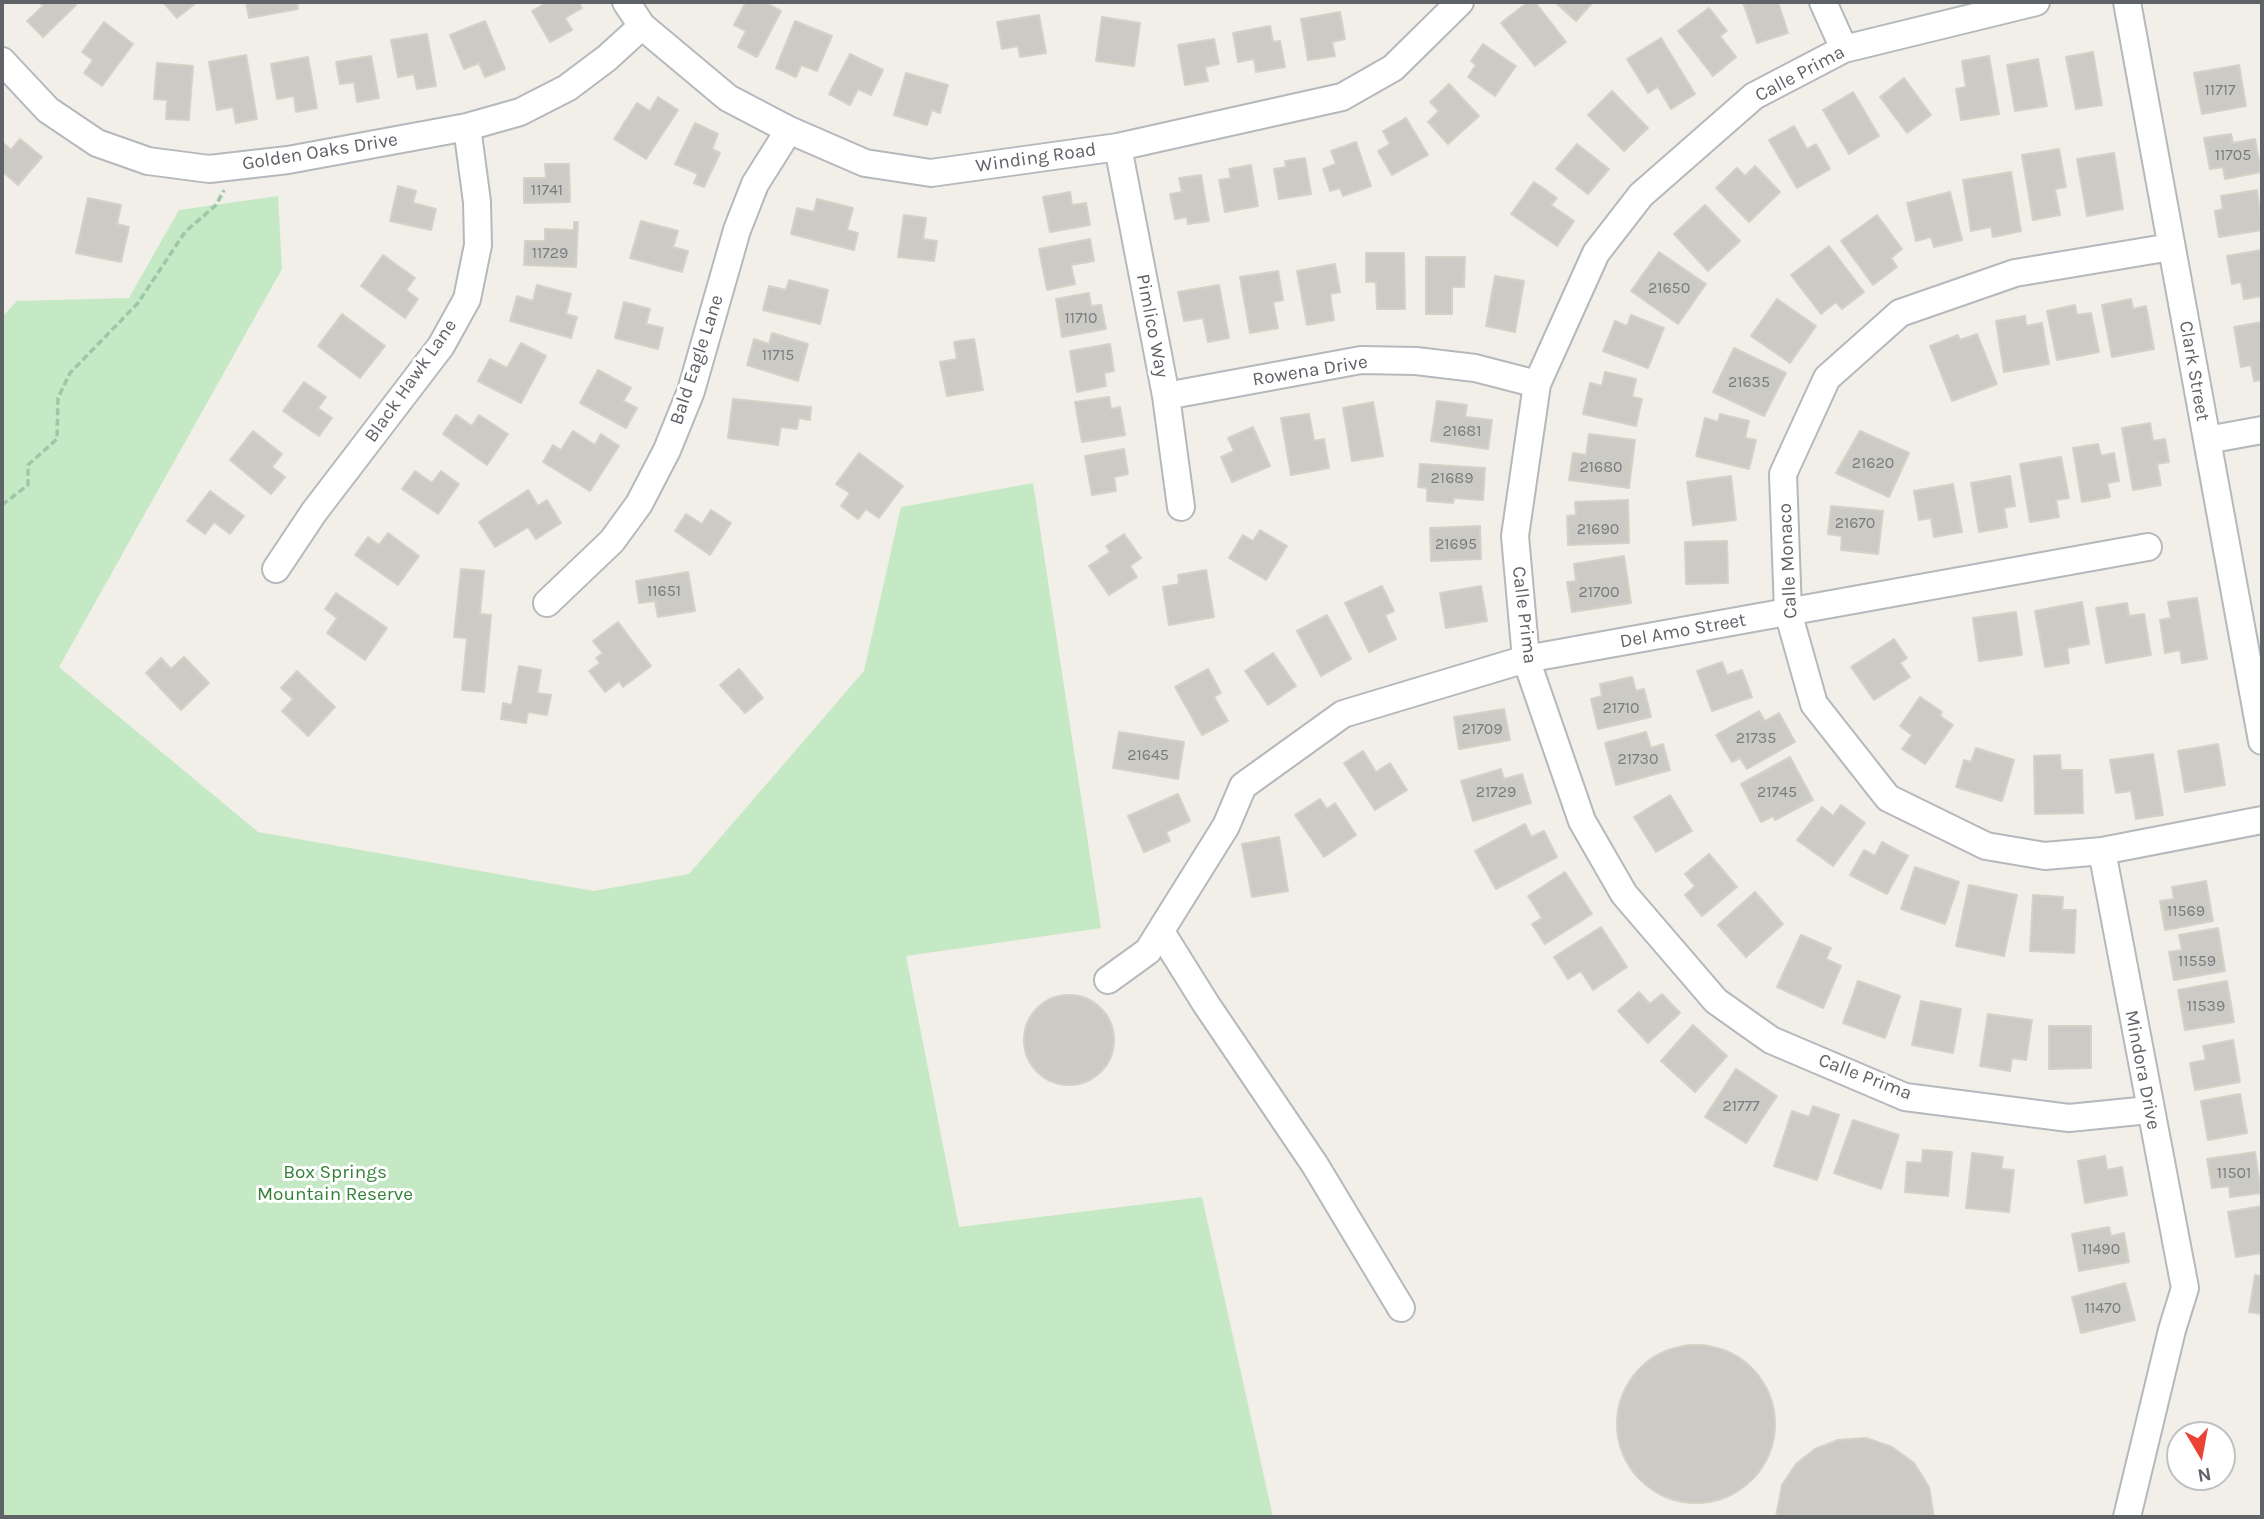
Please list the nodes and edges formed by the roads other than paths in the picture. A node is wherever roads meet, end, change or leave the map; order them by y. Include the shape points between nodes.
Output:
1 (626, 2) edge
2 (1460, 2) edge
3 (1823, 2) edge
4 (2036, 2) edge
5 (2127, 2) edge
6 (642, 26) junction
7 (1844, 49) junction
8 (2, 61) edge
9 (467, 127) junction
10 (789, 130) junction
11 (1118, 147) junction
12 (2171, 247) junction
13 (1537, 384) junction
14 (1166, 396) junction
15 (2262, 430) edge
16 (2207, 440) junction
17 (1181, 507) dead end
18 (2148, 547) dead end
19 (276, 569) dead end
20 (547, 603) dead end
21 (1788, 612) junction
22 (1526, 659) junction
23 (2262, 741) edge
24 (2262, 820) edge
25 (2102, 851) junction
26 (1161, 932) junction
27 (1108, 980) dead end
28 (2149, 1110) junction
29 (1401, 1308) dead end
30 (2127, 1517) edge

1 - 6 street, Winding Road
2 - 11 street, Winding Road via 1393,68 1342,97
3 - 7 street
4 - 7 street, Calle Prima
5 - 12 street, Clark Street
6 - 9 street, Golden Oaks Drive via 567,88 520,111
6 - 10 street, Winding Road via 728,98
7 - 13 street, Calle Prima via 1754,96 1641,195 1596,253
8 - 9 street, Golden Oaks Drive via 48,110 97,143 148,162 209,169 288,160
9 - 19 street, Black Hawk Lane via 478,235 467,299 441,346
10 - 11 street, Winding Road via 865,163 931,173
10 - 20 street, Bald Eagle Lane via 755,184 742,218 691,391 667,450 639,504 612,541
11 - 14 street, Pimlico Way
12 - 16 street, Clark Street
12 - 21 street, Calle Monaco via 2015,273 1900,313 1827,378 1783,474
13 - 14 street, Rowena Drive via 1475,368 1361,360
13 - 22 street, Calle Prima via 1515,536
14 - 17 street, Pimlico Way
15 - 16 street
16 - 23 street, Clark Street
18 - 21 street, Del Amo Street
21 - 22 street, Del Amo Street
21 - 25 street, Calle Monaco via 1814,704 1888,798 1986,846 2045,856
22 - 26 street, Del Amo Street via 1343,714 1243,786 1226,827
22 - 28 street, Calle Prima via 1582,821 1624,894 1727,1009 1771,1040 1905,1097 2068,1118
24 - 25 street, Calle Monaco
25 - 28 street, Mindora Drive
26 - 27 street via 1148,951
26 - 29 street via 1315,1164
28 - 30 street, Mindora Drive via 2185,1288

